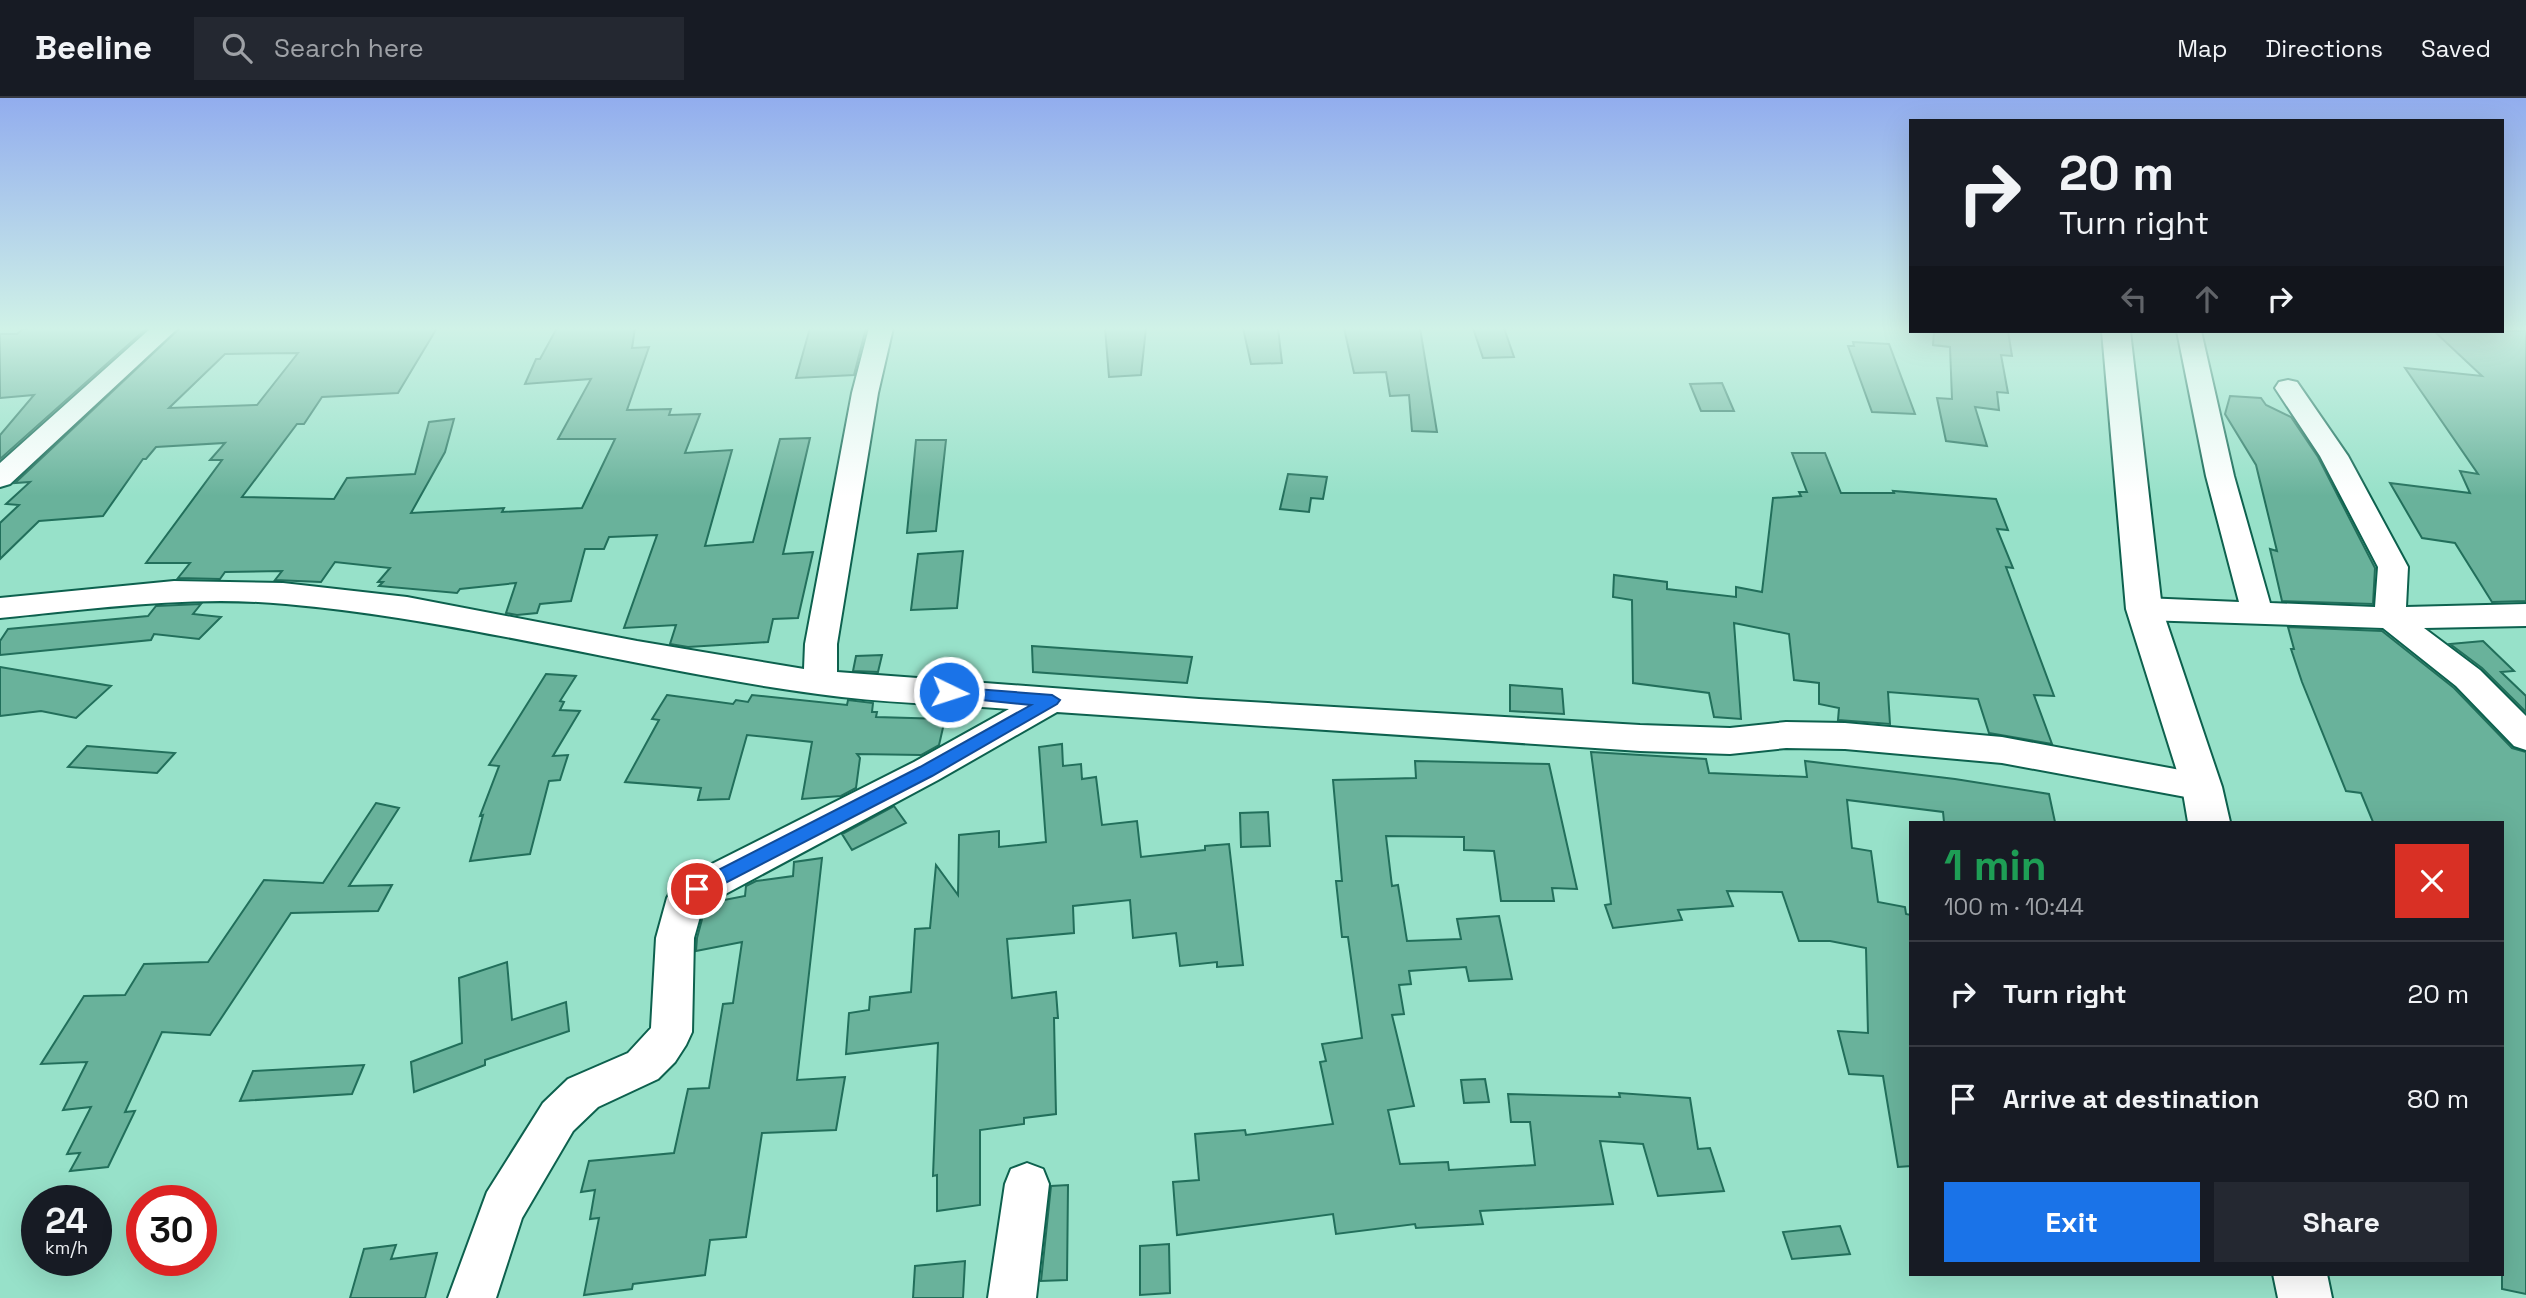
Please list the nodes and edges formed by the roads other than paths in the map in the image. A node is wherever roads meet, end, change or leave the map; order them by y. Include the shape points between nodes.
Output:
1 (104, 384) edge
2 (867, 384) edge
3 (2121, 384) edge
4 (2200, 384) edge
5 (2288, 388) dead end
6 (0, 478) edge
7 (0, 608) edge
8 (2144, 609) junction
9 (2257, 612) junction
10 (2526, 615) edge
11 (2390, 618) junction
12 (820, 682) junction
13 (1052, 700) junction
14 (2526, 737) edge
15 (2202, 787) junction
16 (2209, 821) edge
17 (1027, 1184) dead end
18 (2300, 1276) edge
19 (472, 1298) edge
20 (1012, 1298) edge
21 (2305, 1298) edge

1 - 6 street
2 - 12 street via 821,644
3 - 8 highway
4 - 9 street
5 - 11 street via 2334,456 2393,567
7 - 12 street via 174,591 283,593 407,607
8 - 9 street
8 - 15 highway
9 - 11 street
10 - 11 street
11 - 14 street via 2468,678
12 - 13 street
13 - 15 street via 1640,738 1730,741 1786,735 1845,736 2001,750
13 - 19 street via 686,898 675,938 671,1032 643,1066 583,1093 558,1117 503,1208
15 - 16 highway
17 - 20 street
18 - 21 highway

